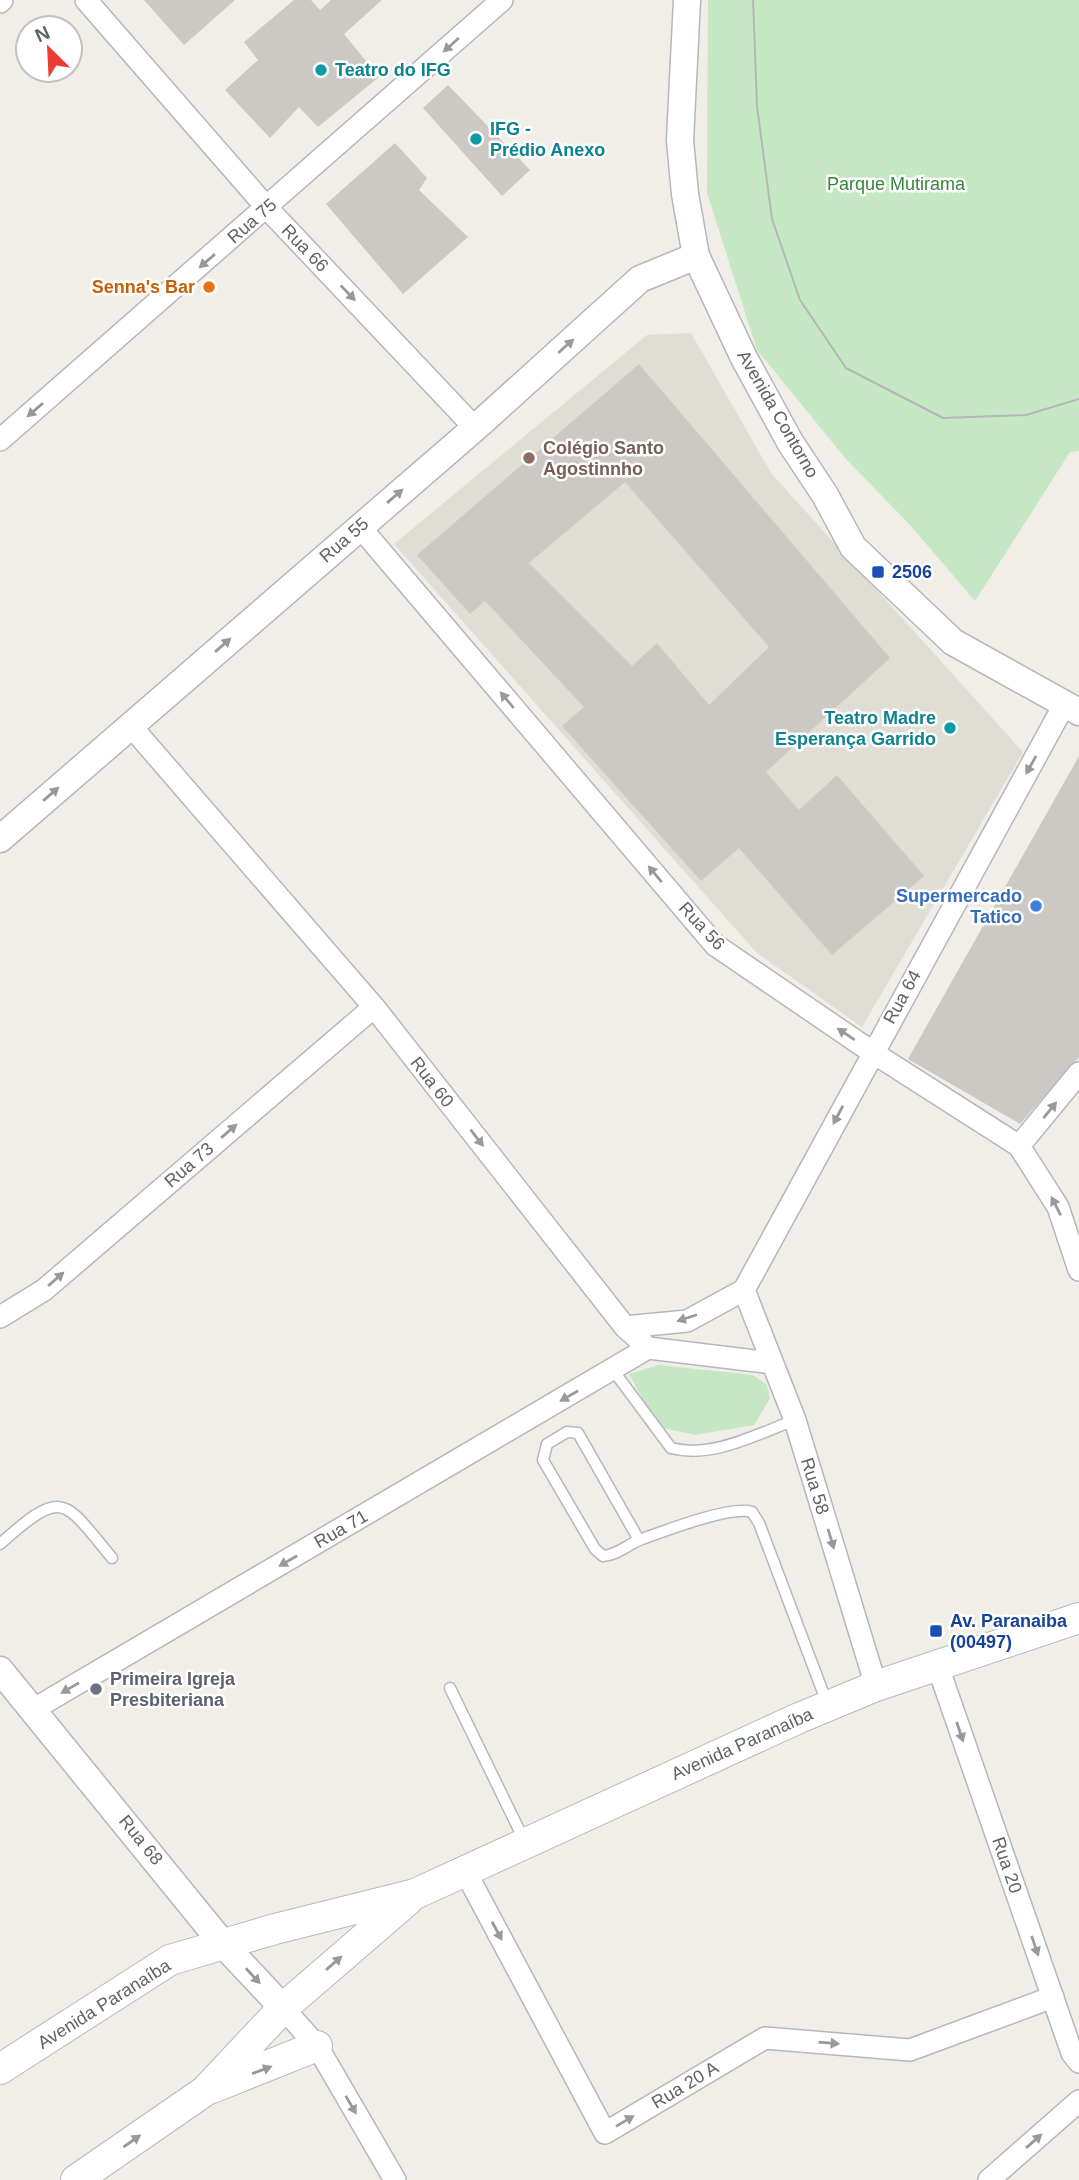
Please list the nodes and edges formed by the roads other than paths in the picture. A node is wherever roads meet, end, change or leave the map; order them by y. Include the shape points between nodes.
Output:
1 (86, 0) edge
2 (502, 0) edge
3 (687, 0) edge
4 (267, 208) junction
5 (696, 256) junction
6 (475, 428) junction
7 (0, 440) edge
8 (360, 527) junction
9 (1071, 709) edge
10 (130, 725) junction
11 (0, 839) edge
12 (374, 1007) junction
13 (872, 1052) junction
14 (1079, 1073) edge
15 (1019, 1146) junction
16 (1079, 1270) edge
17 (744, 1290) junction
18 (0, 1317) edge
19 (625, 1327) junction
20 (648, 1348) junction
21 (772, 1363) junction
22 (613, 1370) junction
23 (795, 1420) junction
24 (639, 1540) junction
25 (0, 1544) edge
26 (112, 1558) dead end
27 (1079, 1618) edge
28 (938, 1667) junction
29 (0, 1670) edge
30 (876, 1686) junction
31 (450, 1688) dead end
32 (828, 1706) junction
33 (34, 1709) junction
34 (526, 1843) junction
35 (465, 1871) junction
36 (415, 1894) junction
37 (223, 1944) junction
38 (1053, 1997) junction
39 (283, 2008) junction
40 (317, 2046) junction
41 (1079, 2062) edge
42 (0, 2069) edge
43 (205, 2091) junction
44 (1079, 2101) edge
45 (76, 2180) edge
46 (396, 2180) edge
47 (989, 2180) edge

1 - 4 street, Rua 66
2 -> 4 street, Rua 75
3 - 5 street, Avenida Contorno via 680,140
4 -> 6 street, Rua 66
4 -> 7 street, Rua 75
6 -> 5 street, Rua 55 via 640,279
5 - 9 street, Avenida Contorno via 757,382 853,547 953,642
8 -> 6 street, Rua 55
10 -> 8 street, Rua 55
13 -> 8 street, Rua 56 via 715,945
9 -> 13 street, Rua 64
11 -> 10 street, Rua 55
10 - 12 street, Rua 60
18 -> 12 street, Rua 73 via 44,1290
12 -> 19 street, Rua 60
13 - 15 street, Rua 56
13 -> 17 street, Rua 64
15 -> 14 street
16 -> 15 street, Rua 56 via 1058,1208
17 -> 19 street via 687,1321
17 - 21 street, Rua 58
19 - 20 street, Rua 60
20 - 21 street
20 - 22 street, Rua 71
21 - 23 street, Rua 58
22 - 23 lane via 671,1448 705,1451
22 -> 33 street, Rua 71
23 -> 30 street, Rua 58
24 - 24 lane via 612,1555 603,1556 595,1549 543,1460 547,1444 567,1432 578,1433
24 - 32 lane via 735,1511 752,1512
25 - 26 lane via 42,1510 59,1506 71,1509
27 - 28 main road, Avenida Paranaíba
28 - 30 main road, Avenida Paranaíba
28 -> 38 street, Rua 20
29 - 33 street, Rua 68
30 - 32 main road, Avenida Paranaíba
31 - 34 lane
32 - 34 main road, Avenida Paranaíba
33 - 37 street, Rua 68
34 - 35 main road, Avenida Paranaíba
35 - 36 main road, Avenida Paranaíba
35 -> 38 street, Rua 20 A via 605,2133 765,2038 910,2050
36 - 37 main road, Avenida Paranaíba
39 -> 36 main road, Avenida Paranaíba
37 -> 39 street, Rua 68
37 - 42 main road, Avenida Paranaíba via 170,1960
38 - 41 street, Rua 20
39 - 40 street
39 - 43 main road, Avenida Paranaíba
43 -> 40 main road
40 -> 46 street
45 -> 43 main road, Avenida Paranaíba
47 -> 44 street

